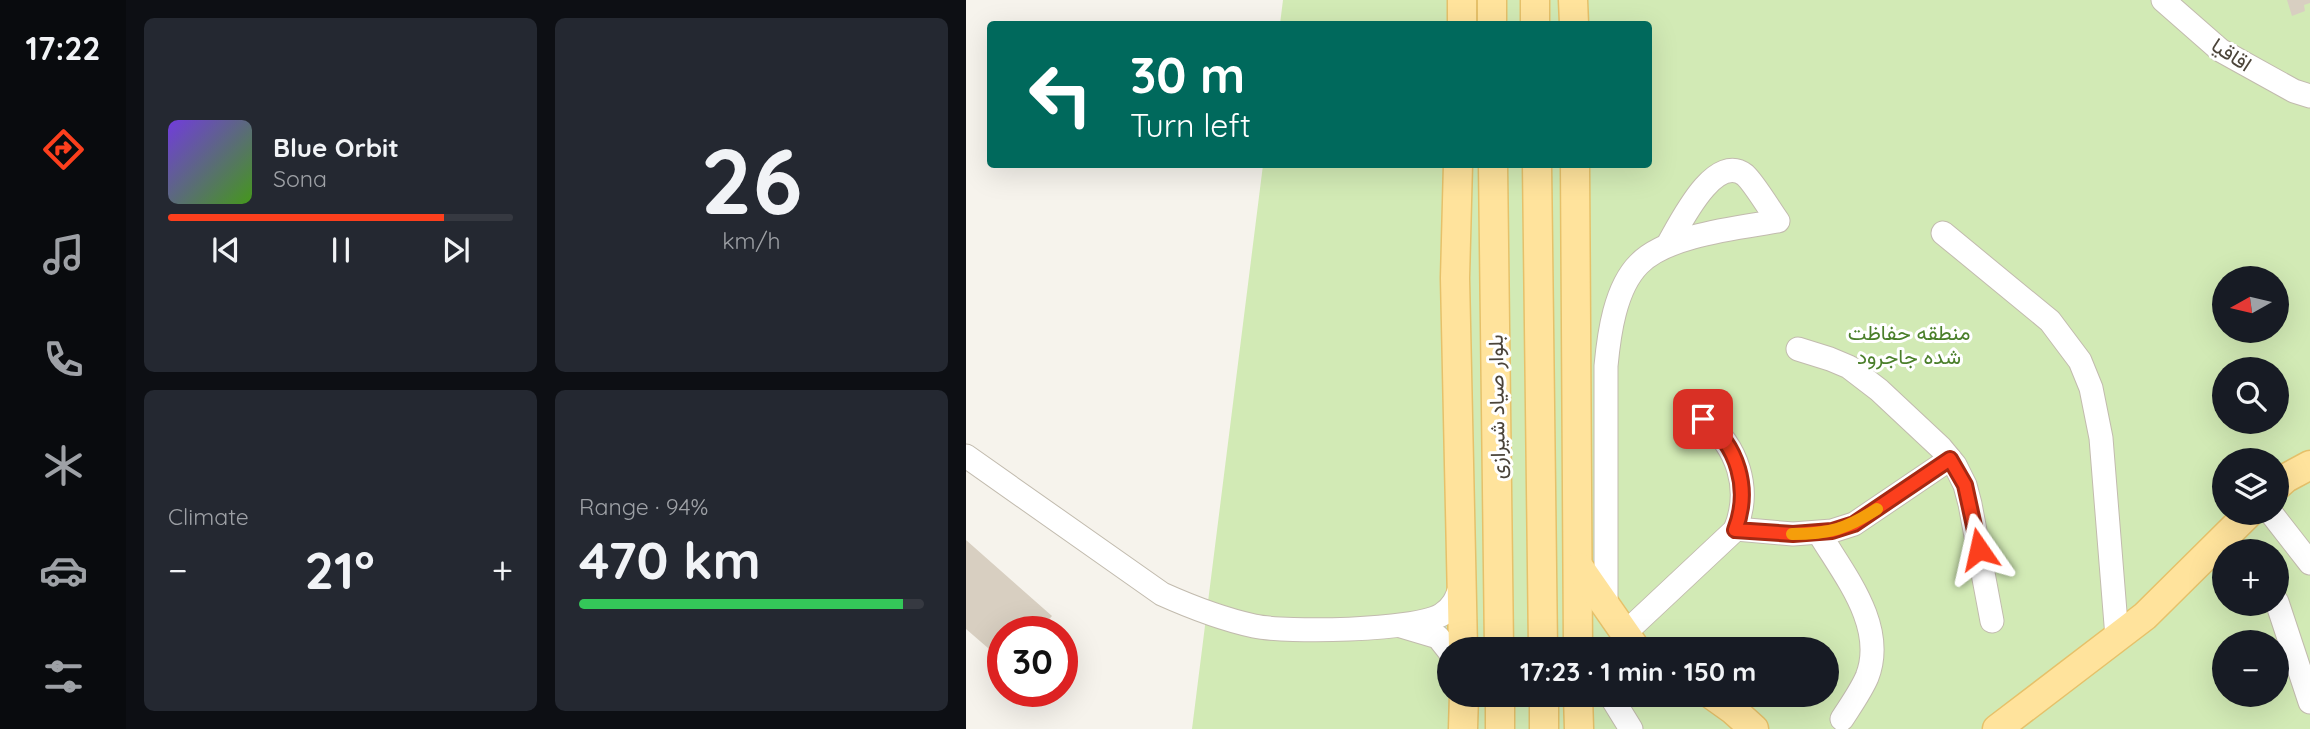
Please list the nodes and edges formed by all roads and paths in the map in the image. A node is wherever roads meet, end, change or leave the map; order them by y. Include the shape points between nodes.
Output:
1 (1462, 0) edge
2 (1492, 0) edge
3 (1535, 0) edge
4 (2163, 0) edge
5 (1462, 21) edge
6 (1492, 21) edge
7 (1535, 21) edge
8 (2310, 96) edge
9 (1458, 168) edge
10 (1493, 168) edge
11 (1537, 168) edge
12 (1543, 168) edge
13 (1575, 168) edge
14 (1537, 198) junction
15 (1943, 233) dead end
16 (1667, 246) junction
17 (1798, 349) dead end
18 (1703, 419) dead end
19 (966, 456) edge
20 (1950, 459) junction
21 (2310, 466) edge
22 (2289, 476) edge
23 (2240, 525) edge
24 (2280, 525) edge
25 (1735, 530) junction
26 (1819, 533) junction
27 (2229, 539) edge
28 (2212, 557) edge
29 (2310, 563) edge
30 (1579, 567) junction
31 (1462, 584) junction
32 (1606, 607) junction
33 (2282, 616) edge
34 (1992, 621) dead end
35 (1401, 626) junction
36 (1463, 637) edge
37 (1499, 637) edge
38 (1543, 637) edge
39 (1578, 637) edge
40 (1628, 637) edge
41 (1635, 637) edge
42 (2117, 637) junction
43 (1437, 638) edge
44 (2310, 702) edge
45 (1464, 707) edge
46 (1500, 707) edge
47 (1544, 707) edge
48 (1578, 707) edge
49 (1617, 707) edge
50 (1729, 707) edge
51 (1842, 719) dead end
52 (1463, 729) edge
53 (1500, 729) edge
54 (1544, 729) edge
55 (1579, 729) edge
56 (1631, 729) edge
57 (1754, 729) edge
58 (1997, 729) edge

1 - 5 main road
2 - 6 main road
3 - 7 main road
4 - 8 street, اقاقیا via 2220,50
9 - 31 main road via 1455,278
10 - 37 main road, بلوار صیاد شیرازی
11 - 14 main road, بلوار صیاد شیرازی
12 - 14 main road
13 - 30 main road
14 - 38 main road, بلوار صیاد شیرازی
15 - 42 street via 2050,321 2080,361 2091,388 2101,438
16 - 16 street via 1686,239 1777,221 1744,175 1730,171 1705,185
16 - 32 street via 1647,256 1627,280 1609,339
17 - 20 street via 1830,359 1863,378
18 - 25 street via 1718,431 1735,459 1743,497
19 - 35 street via 1162,594 1194,608 1255,626 1296,630
20 - 26 street via 1854,524
20 - 34 street via 1970,504
21 - 22 main road
23 - 27 main road
24 - 29 street
25 - 26 street
25 - 41 street
26 - 51 street via 1862,607 1873,644 1866,680
28 - 42 main road
30 - 32 main road
30 - 39 main road
31 - 35 street via 1454,604 1440,616
31 - 36 main road
32 - 40 main road
33 - 44 street
35 - 43 street
42 - 58 main road
45 - 52 main road
46 - 53 main road
47 - 54 main road
48 - 55 main road
49 - 56 street
50 - 57 main road

